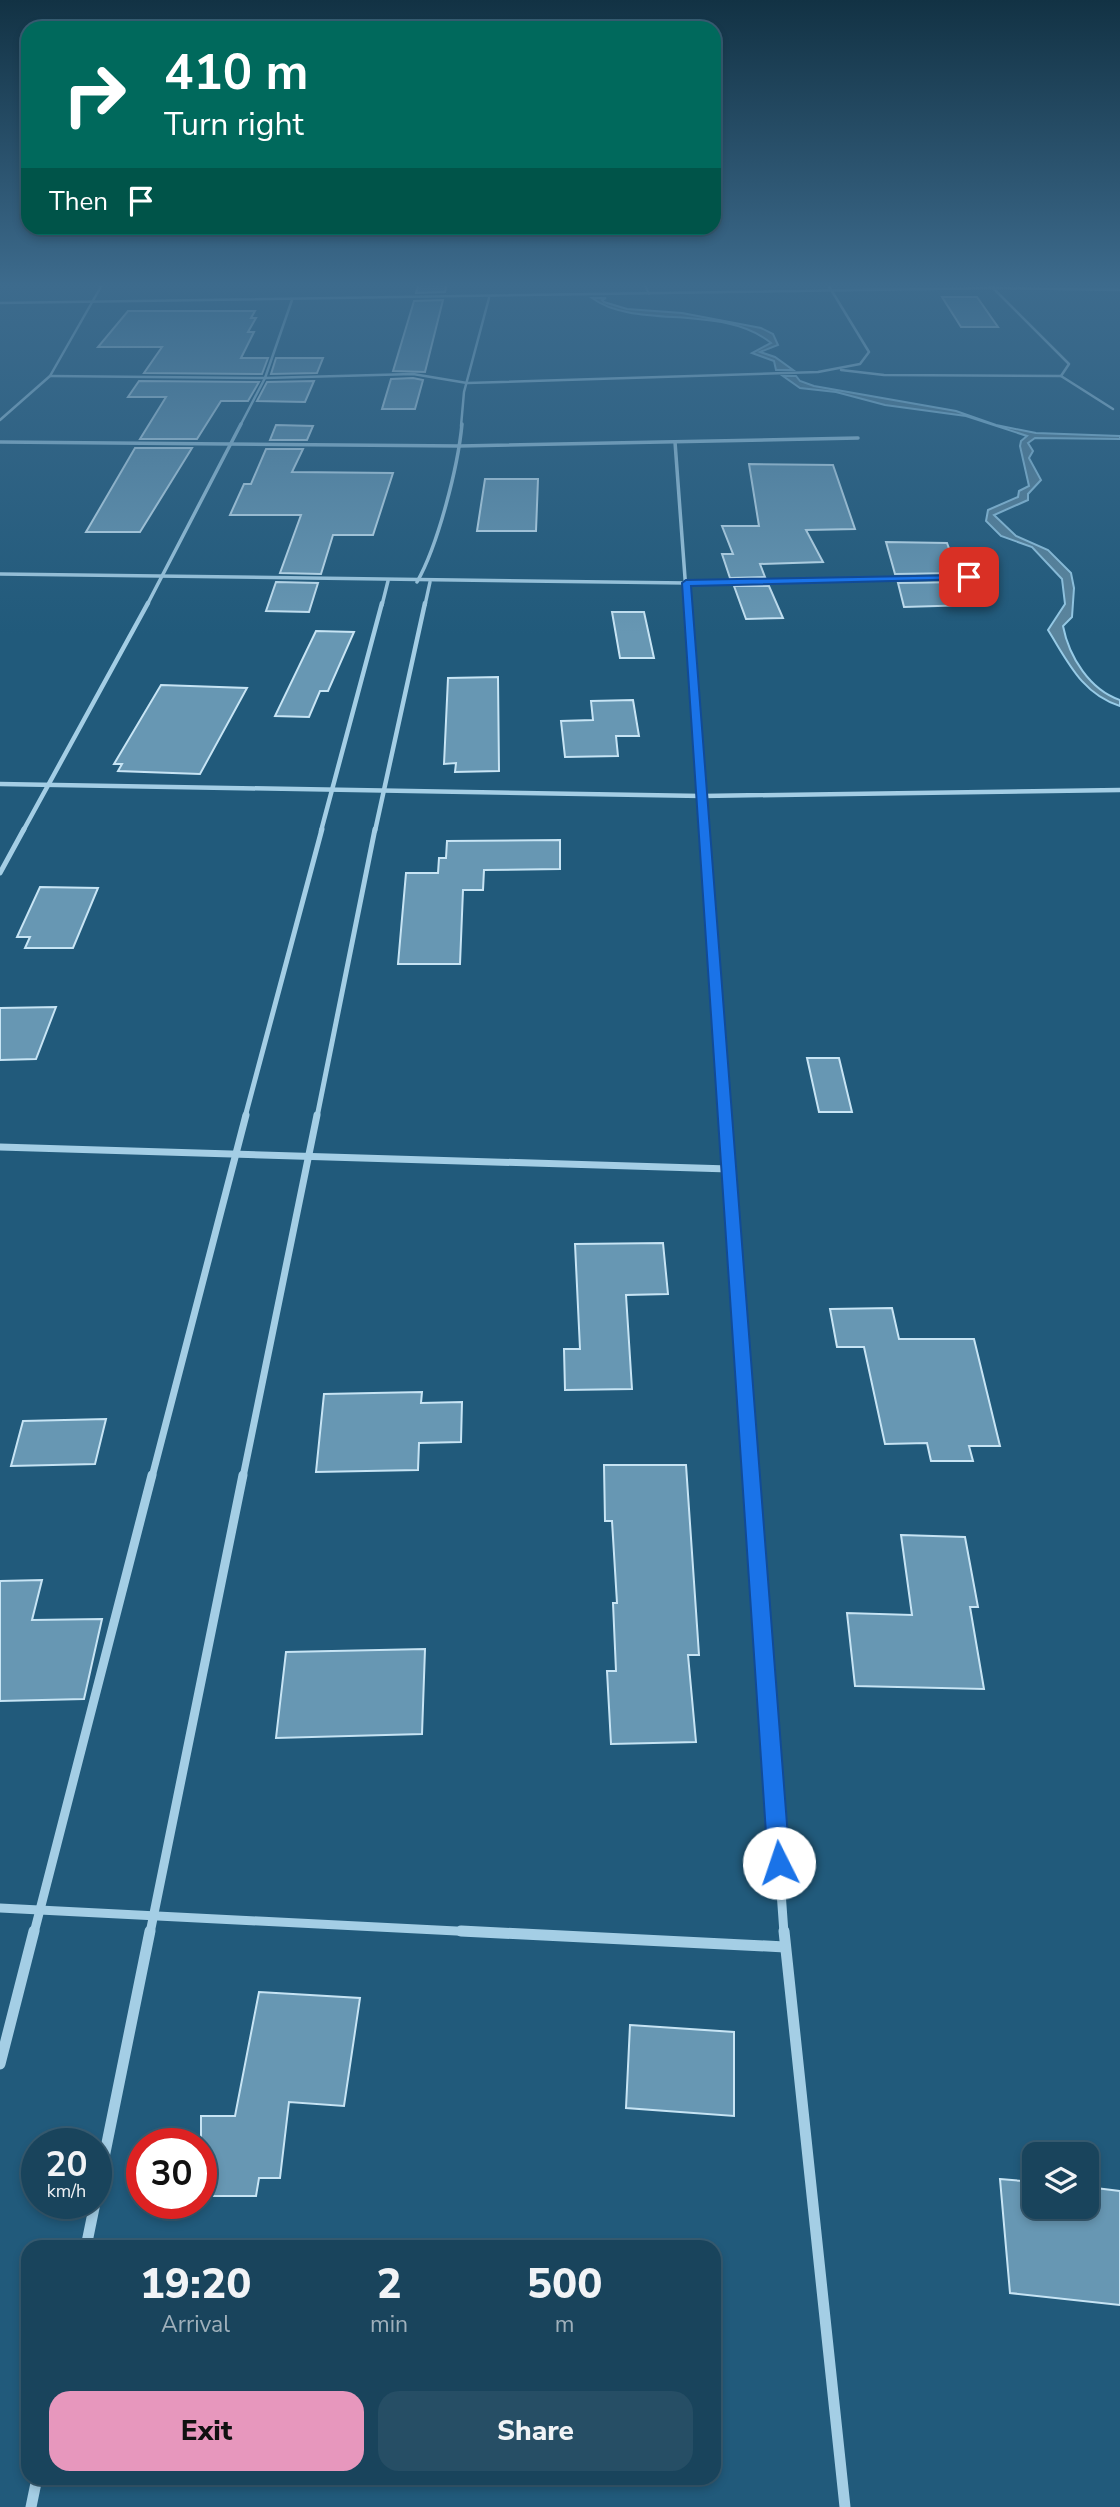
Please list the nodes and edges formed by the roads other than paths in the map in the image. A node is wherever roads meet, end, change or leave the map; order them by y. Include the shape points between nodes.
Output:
1 (23, 400) edge
2 (254, 400) edge
3 (465, 400) edge
4 (1099, 400) edge
5 (1113, 409) dead end
6 (0, 420) edge
7 (858, 438) dead end
8 (0, 442) edge
9 (675, 442) junction
10 (230, 445) junction
11 (460, 446) junction
12 (0, 574) edge
13 (162, 577) junction
14 (969, 577) dead end
15 (388, 581) junction
16 (417, 582) junction
17 (430, 582) junction
18 (686, 583) junction
19 (0, 784) edge
20 (46, 785) junction
21 (331, 790) junction
22 (1120, 790) edge
23 (383, 791) junction
24 (702, 796) junction
25 (0, 873) edge
26 (0, 1147) edge
27 (235, 1156) junction
28 (308, 1158) junction
29 (729, 1169) junction
30 (0, 1908) edge
31 (38, 1910) junction
32 (156, 1915) junction
33 (785, 1947) junction
34 (0, 2064) edge
35 (111, 2128) edge
36 (92, 2219) edge
37 (87, 2240) edge
38 (36, 2485) edge
39 (31, 2507) edge
40 (845, 2507) edge

1 - 6 street
2 - 10 street
3 - 11 street
4 - 5 street
7 - 9 street
8 - 10 street
9 - 11 street
9 - 18 street
10 - 11 street
10 - 13 street
11 - 16 street via 428,563
12 - 13 street
13 - 15 street
13 - 20 street
14 - 18 street
15 - 16 street
15 - 21 street
16 - 17 street
17 - 18 street
17 - 23 street
18 - 24 street
19 - 20 street
20 - 21 street
20 - 25 street
21 - 23 street
21 - 27 street
22 - 24 street
23 - 24 street
23 - 28 street
24 - 29 street
26 - 27 street
27 - 28 street
27 - 31 street
28 - 29 street
28 - 32 street
29 - 33 street
30 - 31 street
31 - 32 street
31 - 34 street
32 - 33 street
32 - 35 street
33 - 40 street
36 - 37 street
38 - 39 street

